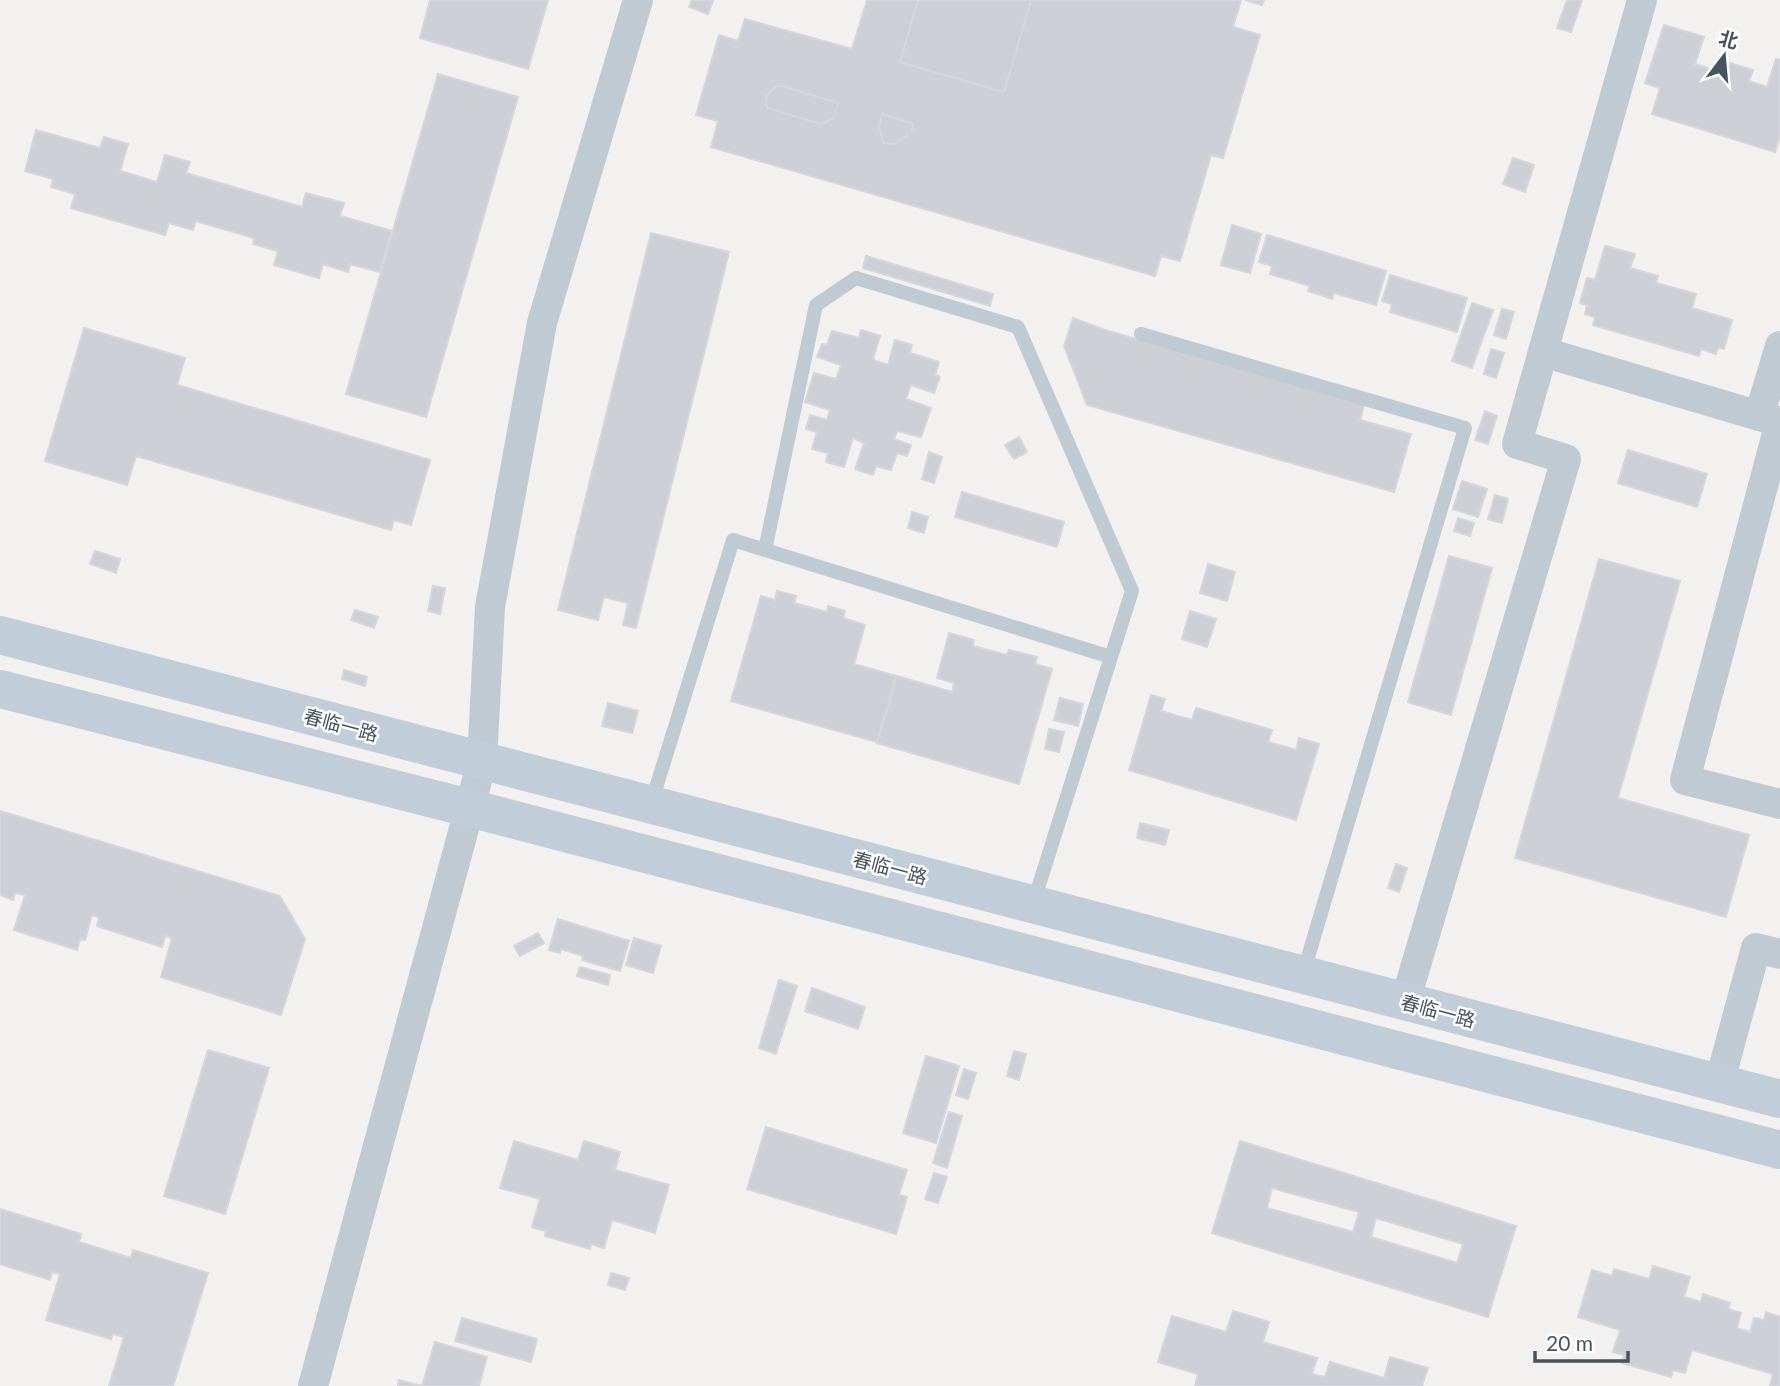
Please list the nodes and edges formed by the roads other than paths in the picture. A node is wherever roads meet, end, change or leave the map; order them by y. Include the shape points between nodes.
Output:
1 (638, 0) edge
2 (1643, 0) edge
3 (1141, 334) dead end
4 (1780, 346) edge
5 (1543, 352) junction
6 (1759, 416) junction
7 (765, 550) junction
8 (0, 635) edge
9 (1111, 657) junction
10 (0, 689) edge
11 (482, 762) junction
12 (1780, 804) edge
13 (651, 806) junction
14 (469, 808) junction
15 (1033, 905) junction
16 (1780, 954) edge
17 (1303, 976) junction
18 (1405, 1002) junction
19 (1719, 1084) junction
20 (1780, 1099) edge
21 (1780, 1150) edge
22 (313, 1386) edge

1 - 11 street via 542,323 490,607
2 - 5 street
3 - 17 lane via 1465,428
4 - 6 street
5 - 6 street
5 - 18 street via 1517,444 1566,459
6 - 12 street via 1780,422 1685,780
7 - 9 lane
7 - 9 lane via 816,305 856,278 1018,327 1132,591
7 - 13 lane via 733,540
8 - 11 main road, 春临一路
9 - 15 lane
10 - 14 main road
11 - 13 main road, 春临一路
11 - 14 street
13 - 15 main road, 春临一路
14 - 21 main road
14 - 22 street
15 - 17 main road, 春临一路
16 - 19 street via 1756,948
17 - 18 main road, 春临一路
18 - 19 main road, 春临一路
19 - 20 main road, 春临一路

